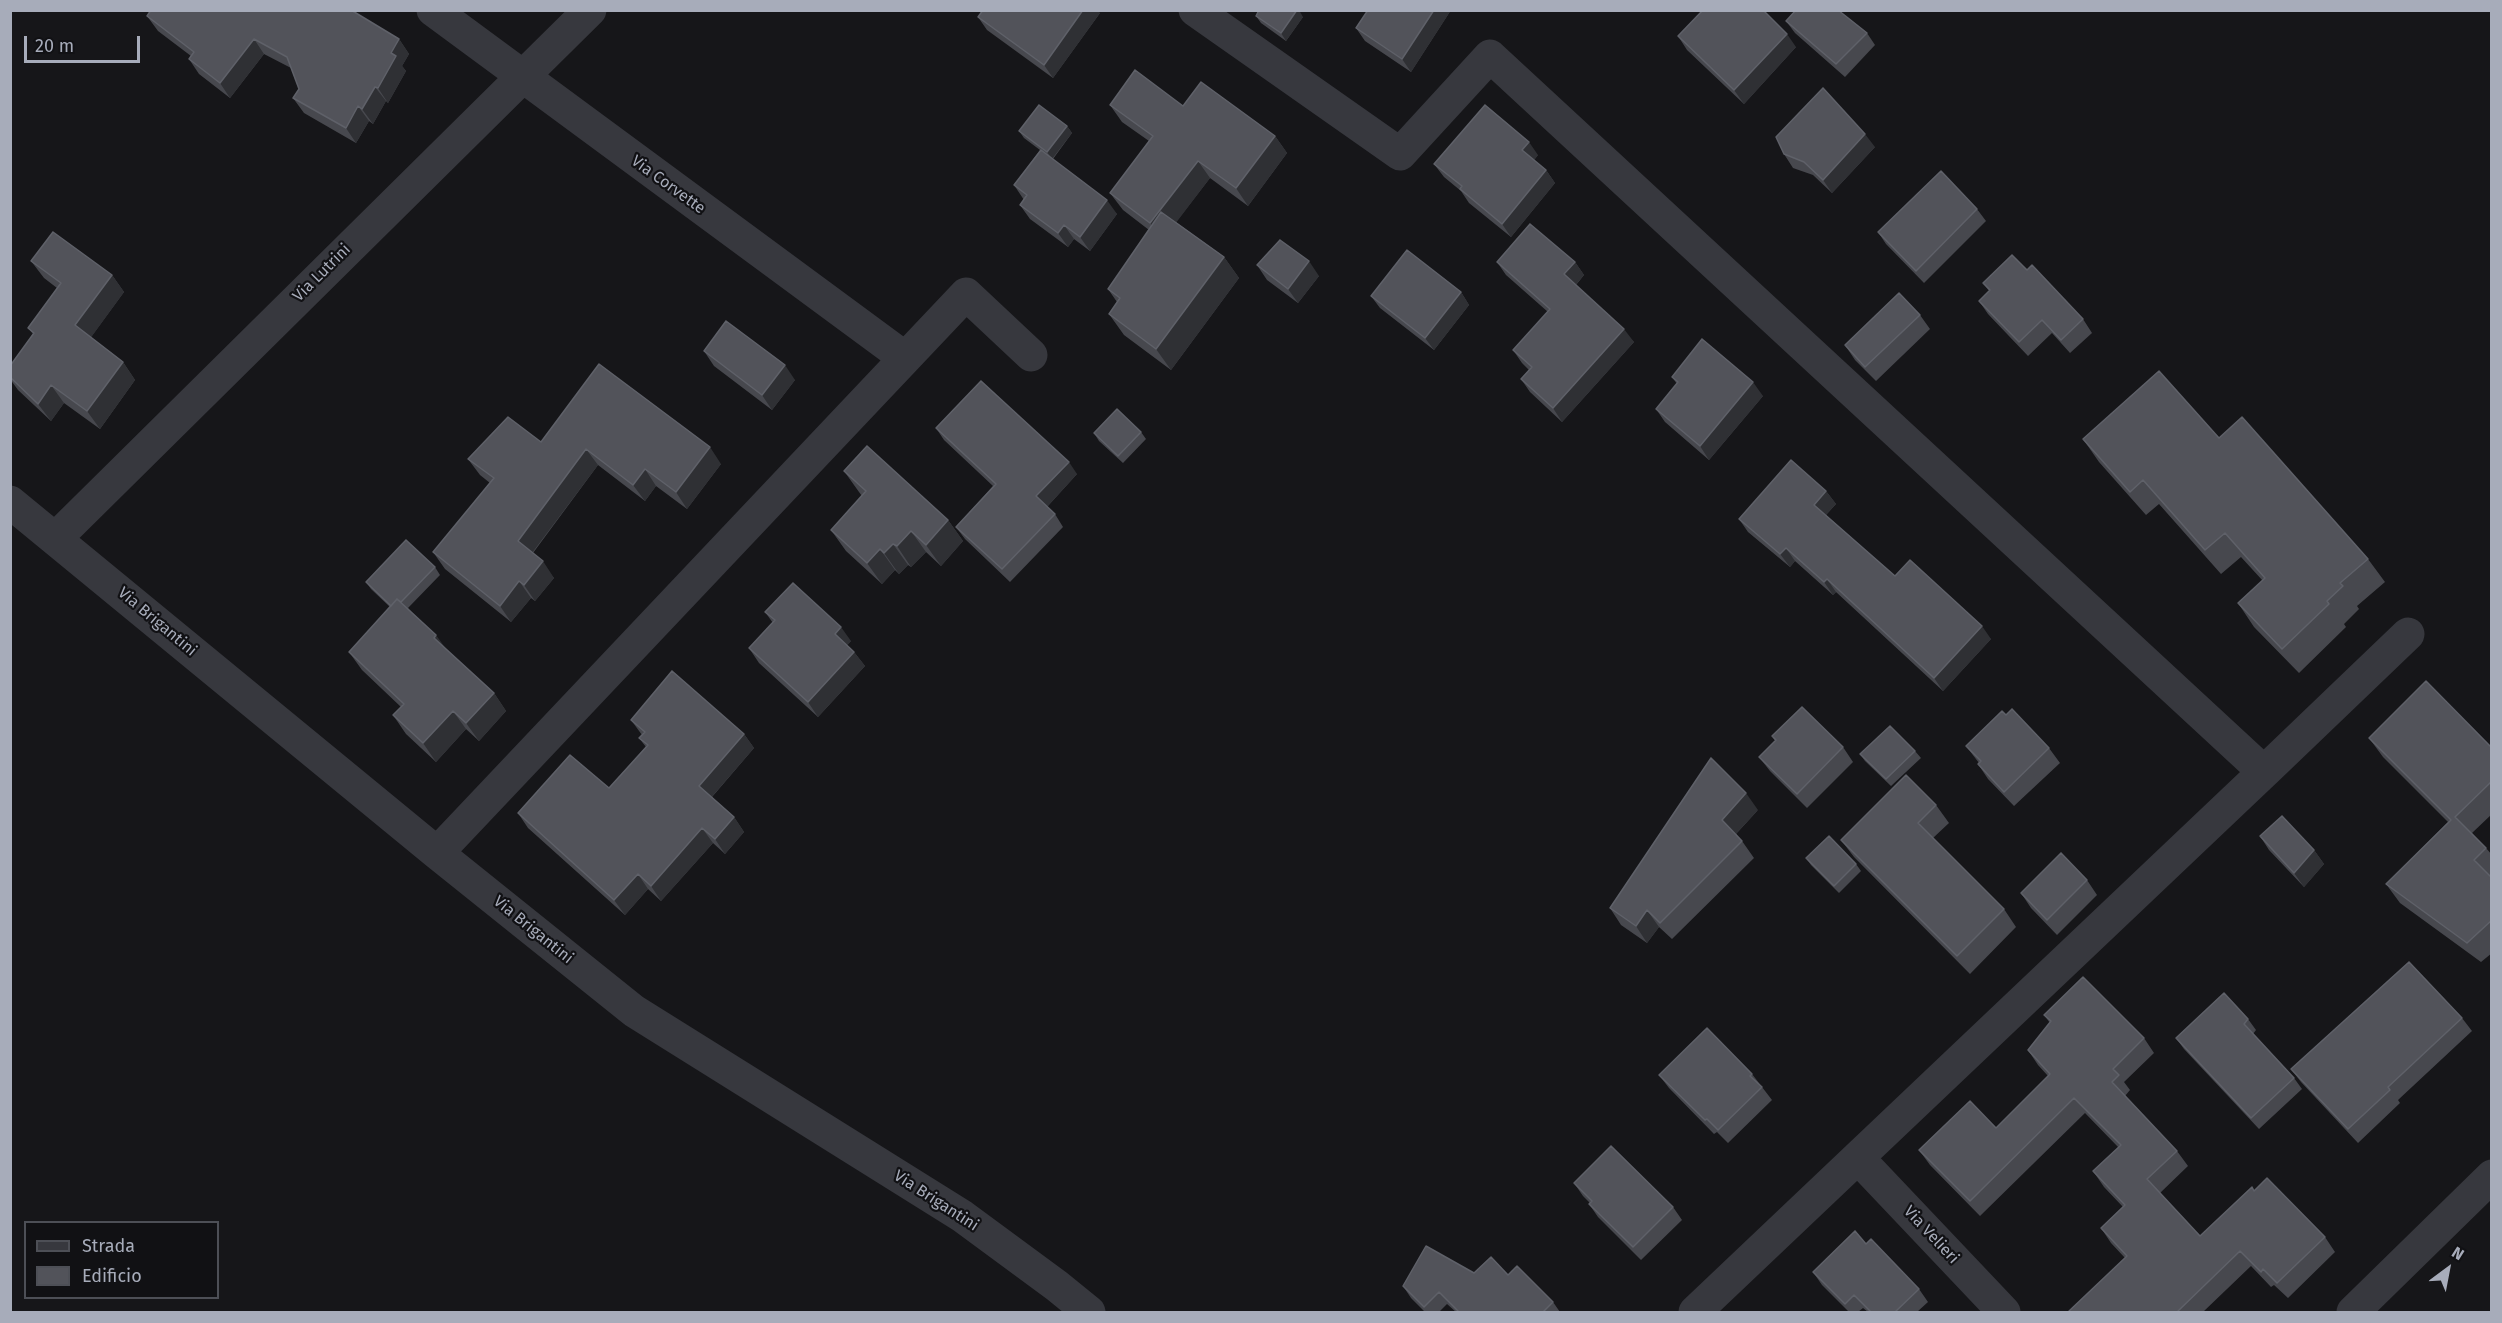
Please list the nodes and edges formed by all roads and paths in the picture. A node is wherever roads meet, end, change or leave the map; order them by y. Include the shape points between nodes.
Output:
1 (433, 10) edge
2 (590, 10) edge
3 (1195, 10) edge
4 (520, 77) junction
5 (1031, 355) dead end
6 (905, 358) junction
7 (10, 502) edge
8 (56, 538) junction
9 (2408, 634) dead end
10 (2264, 772) junction
11 (437, 853) junction
12 (1858, 1158) junction
13 (2492, 1176) edge
14 (1089, 1312) edge
15 (1695, 1312) edge
16 (2004, 1312) edge
17 (2352, 1312) edge

1 - 4 street, Via Corvette
2 - 4 street, Via Lutrini
3 - 10 street via 1400,154 1490,56
4 - 6 street, Via Corvette
4 - 8 street, Via Lutrini
5 - 6 street via 966,294
6 - 11 street
7 - 8 street, Via Brigantini
8 - 11 street, Via Brigantini
9 - 10 street
10 - 12 street
11 - 14 street, Via Brigantini via 634,1011 962,1216
12 - 15 street
12 - 16 street, Via Velieri
13 - 17 street

